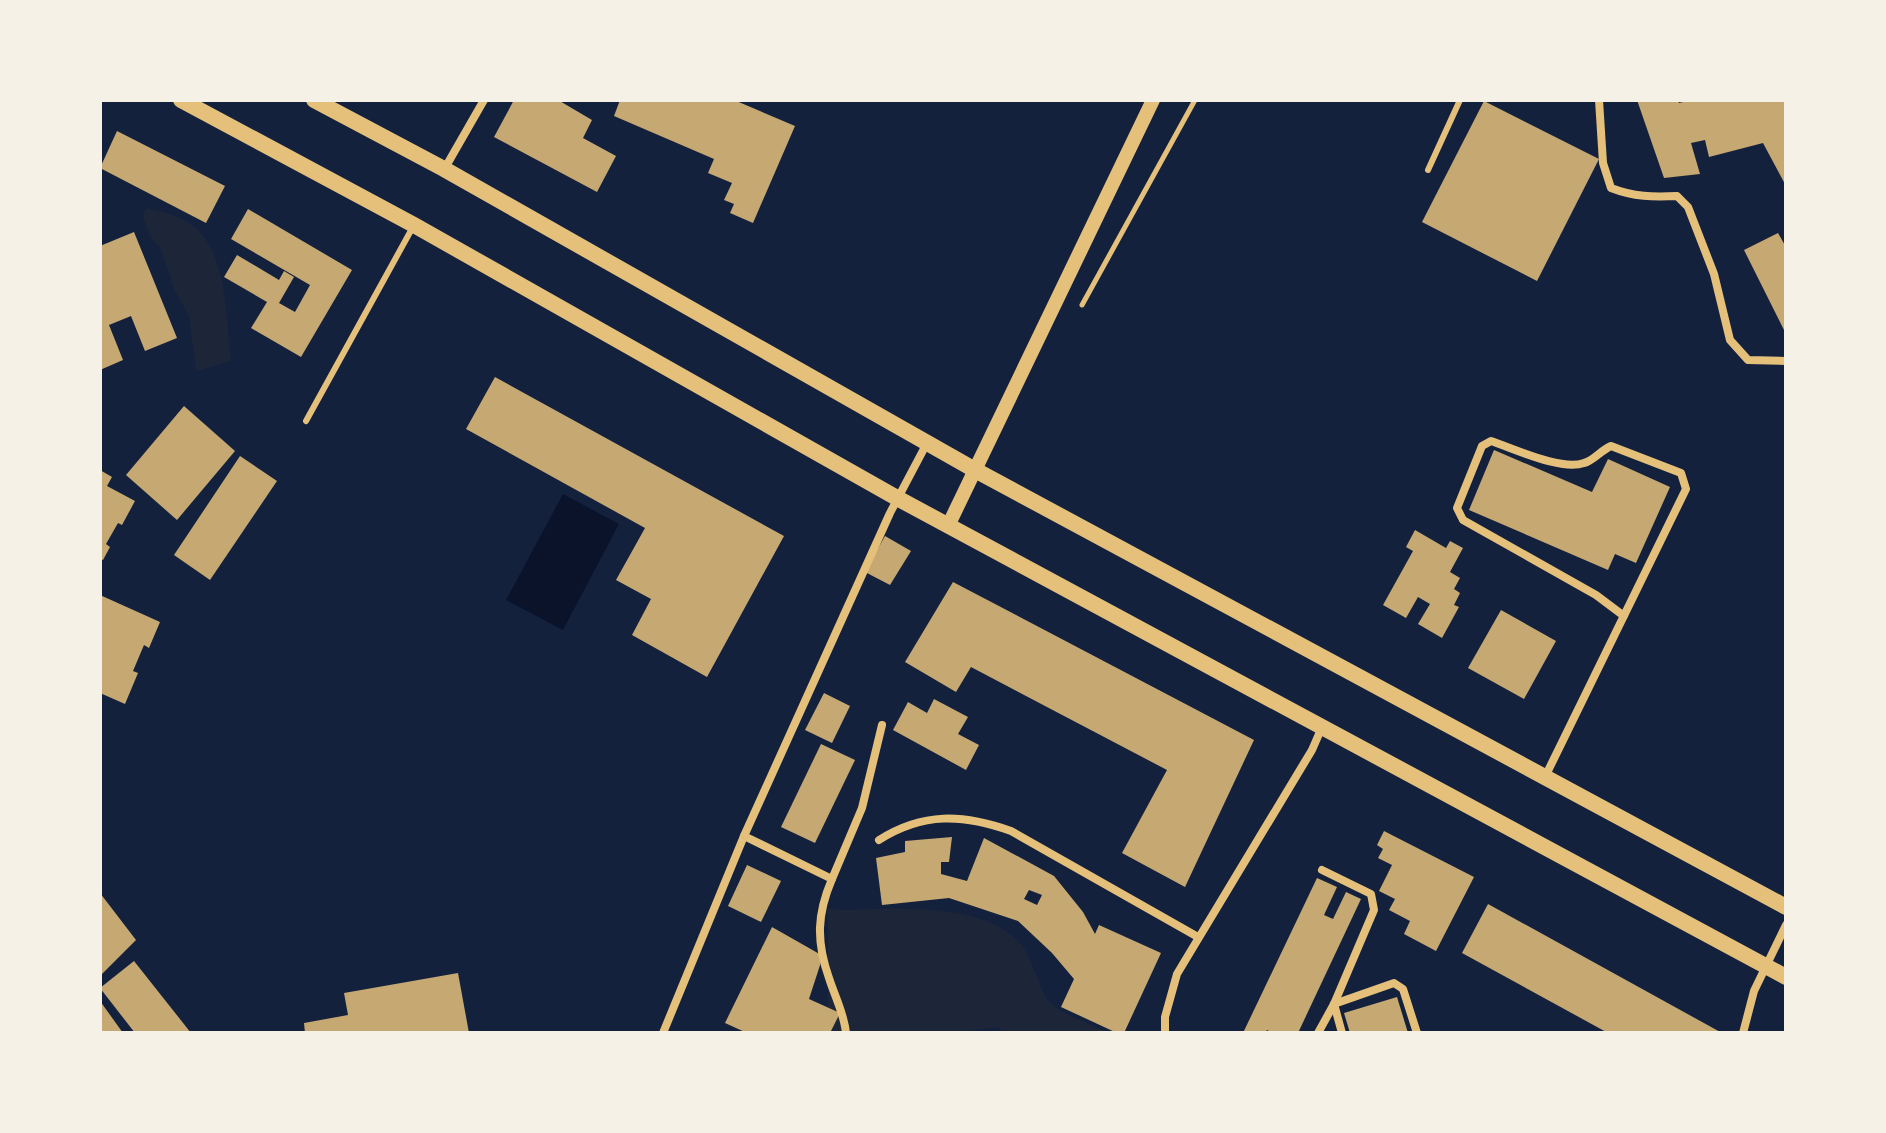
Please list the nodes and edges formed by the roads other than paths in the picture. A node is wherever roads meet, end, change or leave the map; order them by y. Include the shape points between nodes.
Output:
1 (181, 100) edge
2 (314, 100) edge
3 (484, 100) edge
4 (1153, 100) edge
5 (1460, 100) edge
6 (1599, 100) edge
7 (444, 169) junction
8 (1428, 170) dead end
9 (414, 225) junction
10 (1786, 361) edge
11 (306, 421) dead end
12 (927, 443) junction
13 (975, 470) junction
14 (897, 498) junction
15 (948, 526) junction
16 (1624, 616) junction
17 (882, 725) dead end
18 (1322, 727) junction
19 (1545, 777) junction
20 (744, 836) junction
21 (879, 840) dead end
22 (1322, 870) dead end
23 (832, 879) junction
24 (1786, 907) edge
25 (1786, 925) edge
26 (1198, 937) junction
27 (1766, 966) junction
28 (1786, 977) edge
29 (1334, 1004) junction
30 (663, 1033) edge
31 (846, 1033) edge
32 (1165, 1033) edge
33 (1318, 1033) edge
34 (1342, 1033) edge
35 (1417, 1033) edge
36 (1743, 1033) edge

1 - 9 main road
2 - 7 main road
3 - 7 street
4 - 13 street
5 - 8 lane
6 - 10 street via 1603,163 1611,188 1629,195 1677,196 1688,207 1714,274 1730,340 1748,360
7 - 12 main road
9 - 11 lane
9 - 14 main road
12 - 13 main road
12 - 14 street
13 - 15 street
13 - 19 main road
14 - 15 main road
14 - 20 street
15 - 18 main road
16 - 16 street via 1686,489 1681,473 1611,446 1588,463 1569,466 1491,441 1482,446 1457,508 1463,520
16 - 19 street
17 - 23 street via 862,808
18 - 26 street
18 - 27 main road
19 - 24 main road
20 - 23 street
20 - 30 street
21 - 26 street via 927,821 980,821 1011,831
22 - 29 street via 1371,894 1374,910
23 - 31 street via 819,928
25 - 27 street
26 - 32 street via 1177,974
27 - 28 main road
27 - 36 street
29 - 33 street
29 - 34 street
29 - 35 street via 1394,983 1403,989

